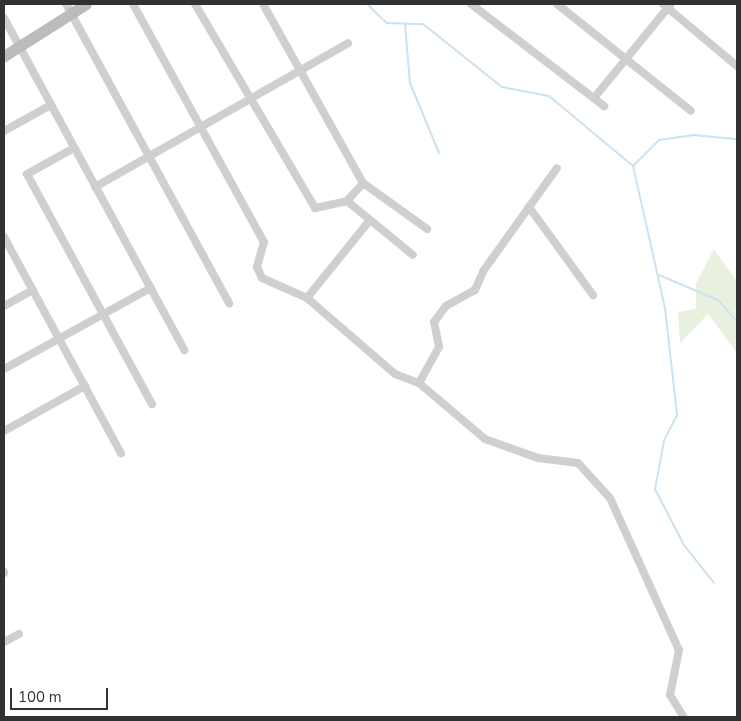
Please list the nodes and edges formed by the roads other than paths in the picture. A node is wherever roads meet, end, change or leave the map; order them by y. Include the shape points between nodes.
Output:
1 (86, 4) edge
2 (132, 4) edge
3 (195, 4) edge
4 (263, 4) edge
5 (557, 4) edge
6 (476, 5) edge
7 (667, 5) edge
8 (69, 9) edge
9 (4, 18) edge
10 (348, 43) dead end
11 (19, 47) junction
12 (4, 56) edge
13 (625, 58) junction
14 (737, 66) edge
15 (301, 70) junction
16 (594, 98) junction
17 (252, 99) junction
18 (51, 106) junction
19 (604, 106) dead end
20 (691, 111) dead end
21 (200, 129) junction
22 (4, 132) edge
23 (74, 148) junction
24 (149, 157) junction
25 (557, 168) dead end
26 (363, 183) junction
27 (95, 186) junction
28 (347, 201) junction
29 (529, 207) junction
30 (370, 220) junction
31 (427, 229) dead end
32 (4, 237) edge
33 (6, 248) edge
34 (413, 255) dead end
35 (151, 288) junction
36 (33, 290) junction
37 (593, 295) dead end
38 (307, 298) junction
39 (229, 303) dead end
40 (4, 306) edge
41 (104, 314) junction
42 (59, 339) junction
43 (184, 350) dead end
44 (4, 369) edge
45 (419, 383) junction
46 (85, 386) junction
47 (152, 404) dead end
48 (4, 430) edge
49 (121, 453) dead end
50 (19, 634) dead end
51 (4, 642) edge
52 (684, 717) edge

1 - 8 main road
2 - 21 street
3 - 17 street
4 - 15 street
5 - 13 street
6 - 16 street
7 - 13 street
7 - 14 street
8 - 11 main road
8 - 24 street
9 - 11 street
10 - 15 street
11 - 12 main road
11 - 18 street
13 - 16 street
13 - 20 street
15 - 17 street
15 - 26 street
16 - 19 street
17 - 21 street
17 - 28 street via 315,208
18 - 22 street
18 - 23 street
21 - 24 street
21 - 38 street via 264,242 258,272 270,284
23 - 27 street
23 - 41 street via 27,174
24 - 27 street
24 - 39 street
25 - 29 street
26 - 28 street
26 - 31 street
27 - 35 street
28 - 30 street
29 - 37 street
29 - 45 street via 484,270 475,290 446,306 434,322 439,347
30 - 34 street
30 - 38 street
32 - 33 street
33 - 36 street
35 - 41 street
35 - 43 street
36 - 40 street
36 - 42 street
38 - 45 street via 395,374
41 - 42 street
41 - 47 street
42 - 44 street
42 - 46 street
45 - 52 street via 485,439 538,458 578,463 610,498 680,650 670,695
46 - 48 street
46 - 49 street
50 - 51 street

